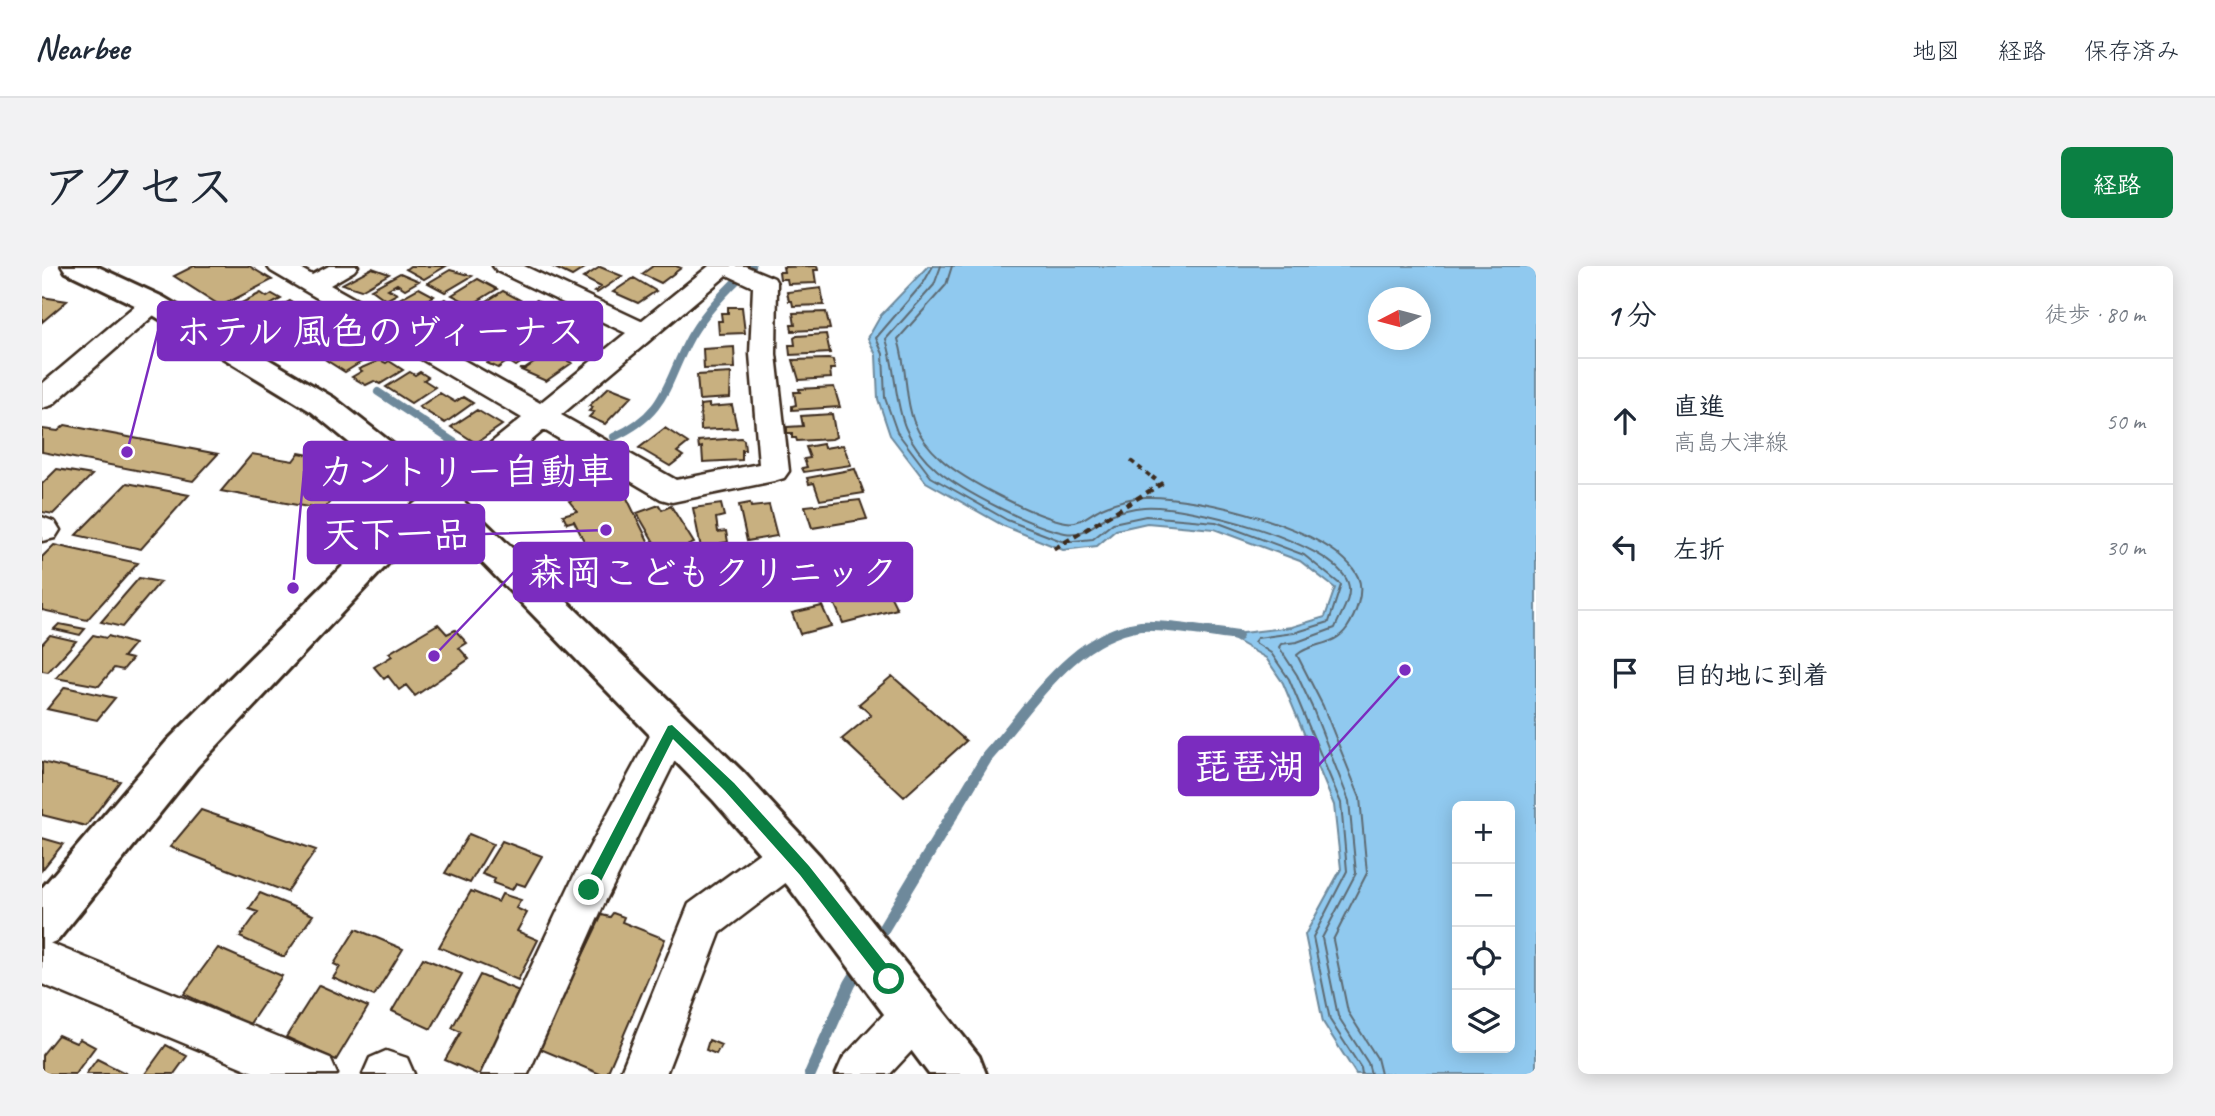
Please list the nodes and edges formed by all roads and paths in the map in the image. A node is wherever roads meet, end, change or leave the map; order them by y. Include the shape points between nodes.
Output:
1 (75, 266) edge
2 (279, 266) edge
3 (346, 266) edge
4 (505, 266) edge
5 (726, 267) edge
6 (312, 285) junction
7 (153, 303) junction
8 (643, 332) junction
9 (42, 399) edge
10 (541, 416) junction
11 (1131, 461) dead end
12 (440, 499) junction
13 (1054, 549) dead end
14 (672, 730) junction
15 (790, 855) junction
16 (42, 924) edge
17 (42, 962) edge
18 (902, 996) junction
19 (314, 1074) edge
20 (386, 1074) edge
21 (391, 1074) edge
22 (504, 1074) edge
23 (643, 1074) edge
24 (859, 1074) edge
25 (961, 1074) edge

1 - 7 main road
2 - 6 street
3 - 6 street
4 - 8 street
5 - 8 street
5 - 10 street via 765,283 763,354 774,471 672,491
6 - 10 street
7 - 9 street
7 - 12 main road via 323,405
8 - 10 street
10 - 12 street
11 - 13 path via 1161,484
12 - 14 main road
12 - 16 main road via 387,544 182,754
14 - 15 main road
14 - 22 street via 589,890
15 - 18 main road
15 - 23 street via 704,919
17 - 19 street
18 - 24 street
18 - 25 main road
20 - 21 street

